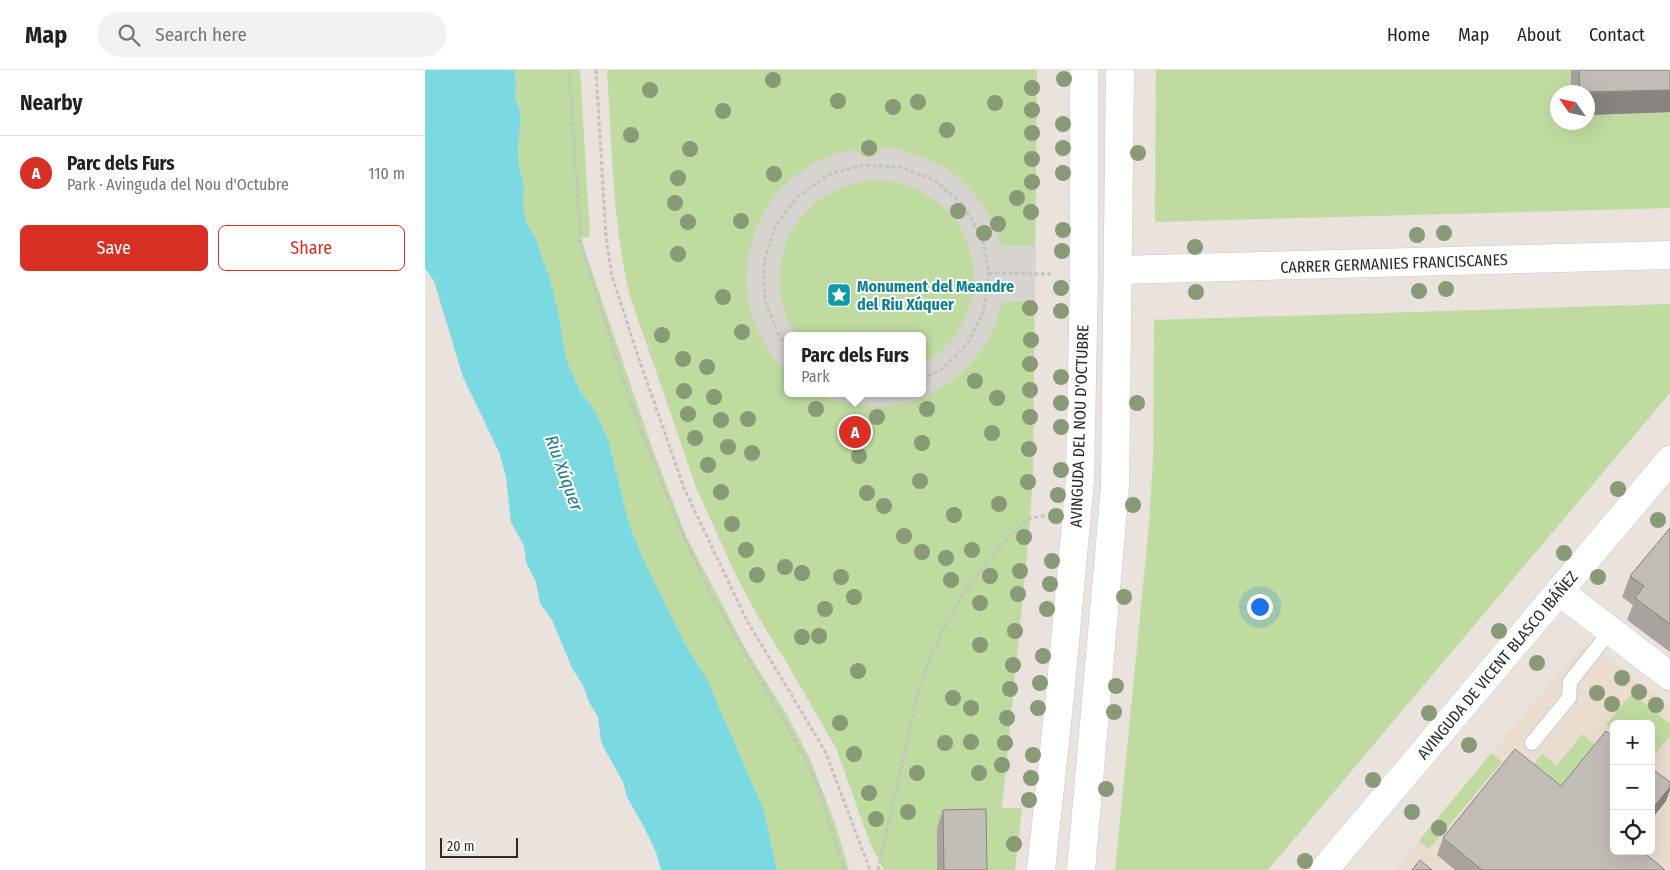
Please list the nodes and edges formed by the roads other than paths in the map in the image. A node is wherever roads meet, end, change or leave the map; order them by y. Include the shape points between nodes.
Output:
1 (1084, 70) edge
2 (1120, 70) edge
3 (1670, 255) edge
4 (1118, 270) junction
5 (1670, 460) edge
6 (1560, 592) junction
7 (1611, 630) junction
8 (1670, 676) edge
9 (1532, 743) dead end
10 (1041, 870) edge
11 (1081, 870) edge
12 (1324, 870) edge

1 - 10 street, AVINGUDA DEL NOU D'OCTUBRE via 1080,480
2 - 4 street
3 - 4 street, CARRER GERMANIES FRANCISCANES
4 - 11 street via 1115,487
5 - 6 street, AVINGUDA DE VICENT BLASCO IBÁÑEZ
6 - 7 street
6 - 12 street, AVINGUDA DE VICENT BLASCO IBÁÑEZ
7 - 8 street
7 - 9 lane via 1570,682 1569,698

